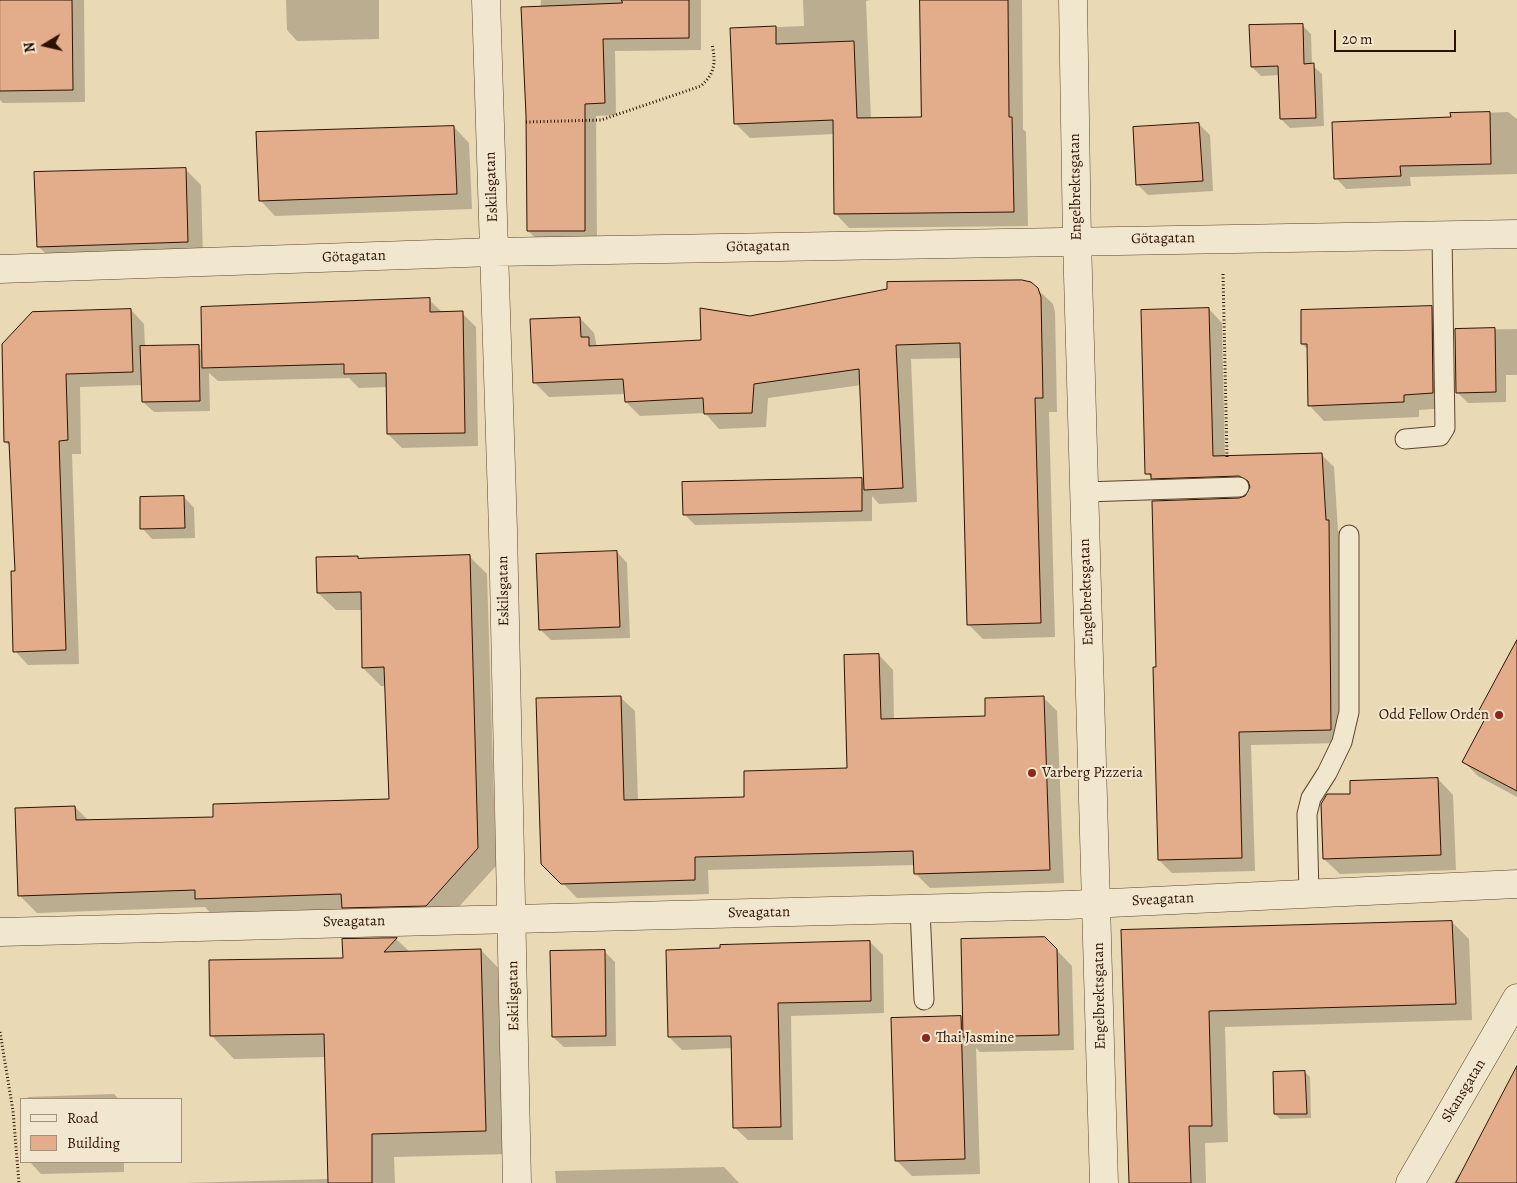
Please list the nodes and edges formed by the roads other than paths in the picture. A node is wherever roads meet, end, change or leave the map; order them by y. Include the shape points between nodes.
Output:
1 (486, 0) edge
2 (1073, 0) edge
3 (1517, 234) edge
4 (1442, 236) junction
5 (1077, 240) junction
6 (494, 252) junction
7 (0, 269) edge
8 (1405, 439) dead end
9 (1233, 488) road end
10 (1084, 492) junction
11 (1349, 535) dead end
12 (1517, 884) edge
13 (1309, 894) junction
14 (1098, 903) junction
15 (920, 909) junction
16 (512, 919) junction
17 (0, 932) edge
18 (1517, 998) edge
19 (924, 1000) dead end
20 (517, 1183) edge
21 (1104, 1183) edge
22 (1410, 1183) edge

1 - 6 street, Eskilsgatan
2 - 5 street, Engelbrektsgatan
3 - 4 street, Götagatan
4 - 5 street, Götagatan
4 - 8 lane via 1445,428 1440,436
5 - 6 street, Götagatan
5 - 10 street, Engelbrektsgatan
6 - 7 street, Götagatan
6 - 16 street, Eskilsgatan
9 - 10 lane
10 - 14 street, Engelbrektsgatan
11 - 13 lane via 1348,712 1342,742 1310,798
12 - 13 street, Sveagatan
13 - 14 street, Sveagatan
14 - 15 street, Sveagatan
14 - 21 street, Engelbrektsgatan
15 - 16 street, Sveagatan
15 - 19 lane
16 - 17 street, Sveagatan
16 - 20 street, Eskilsgatan
18 - 22 street, Skansgatan

